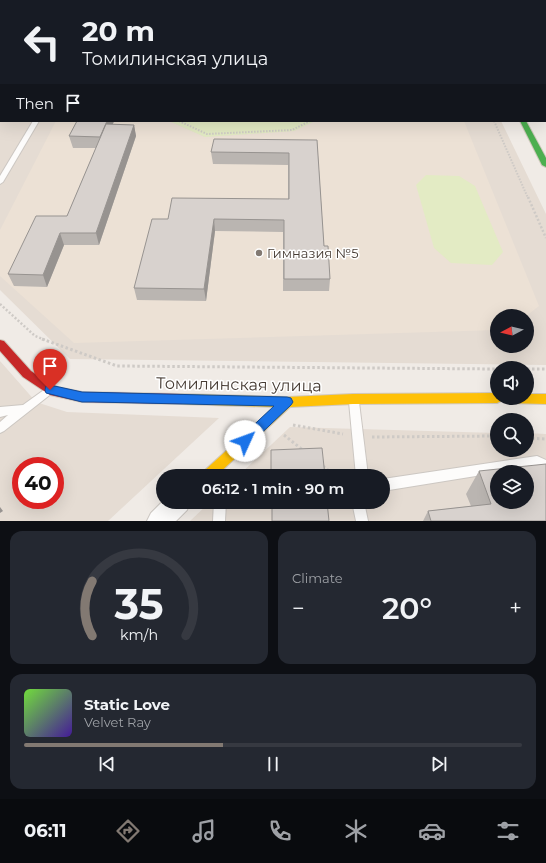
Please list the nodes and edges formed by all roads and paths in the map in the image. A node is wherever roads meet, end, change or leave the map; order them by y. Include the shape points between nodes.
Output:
1 (35, 122) edge
2 (181, 122) edge
3 (308, 122) edge
4 (494, 122) edge
5 (523, 122) edge
6 (546, 165) edge
7 (0, 182) edge
8 (546, 238) edge
9 (0, 304) edge
10 (0, 344) edge
11 (490, 368) edge
12 (534, 369) edge
13 (546, 369) edge
14 (50, 390) junction
15 (490, 398) edge
16 (353, 399) junction
17 (534, 399) edge
18 (546, 399) edge
19 (287, 402) junction
20 (24, 409) junction
21 (0, 412) edge
22 (267, 420) junction
23 (0, 428) edge
24 (490, 436) edge
25 (359, 437) junction
26 (534, 438) edge
27 (546, 439) edge
28 (310, 456) edge
29 (316, 461) edge
30 (223, 462) junction
31 (546, 465) edge
32 (215, 469) edge
33 (222, 469) edge
34 (326, 469) edge
35 (361, 469) edge
36 (390, 484) edge
37 (172, 509) edge
38 (220, 509) edge
39 (359, 509) edge
40 (159, 521) edge
41 (219, 521) edge
42 (362, 521) edge

1 - 7 lane
2 - 3 path via 208,134 292,130
4 - 8 path
5 - 6 street
9 - 11 path via 35,336 117,366
10 - 14 street, Томилинская улица via 27,374
12 - 13 path
14 - 19 street, Томилинская улица via 82,397
14 - 20 lane
15 - 16 street, Томилинская улица
16 - 19 street, Томилинская улица
16 - 25 lane
17 - 18 street
19 - 22 street
20 - 21 lane
20 - 23 lane
22 - 25 path
22 - 28 path
22 - 30 street
24 - 25 path
25 - 35 lane
26 - 27 path
29 - 34 path
30 - 32 street
30 - 33 lane
31 - 36 lane via 537,460
37 - 40 street
38 - 41 lane
39 - 42 lane

